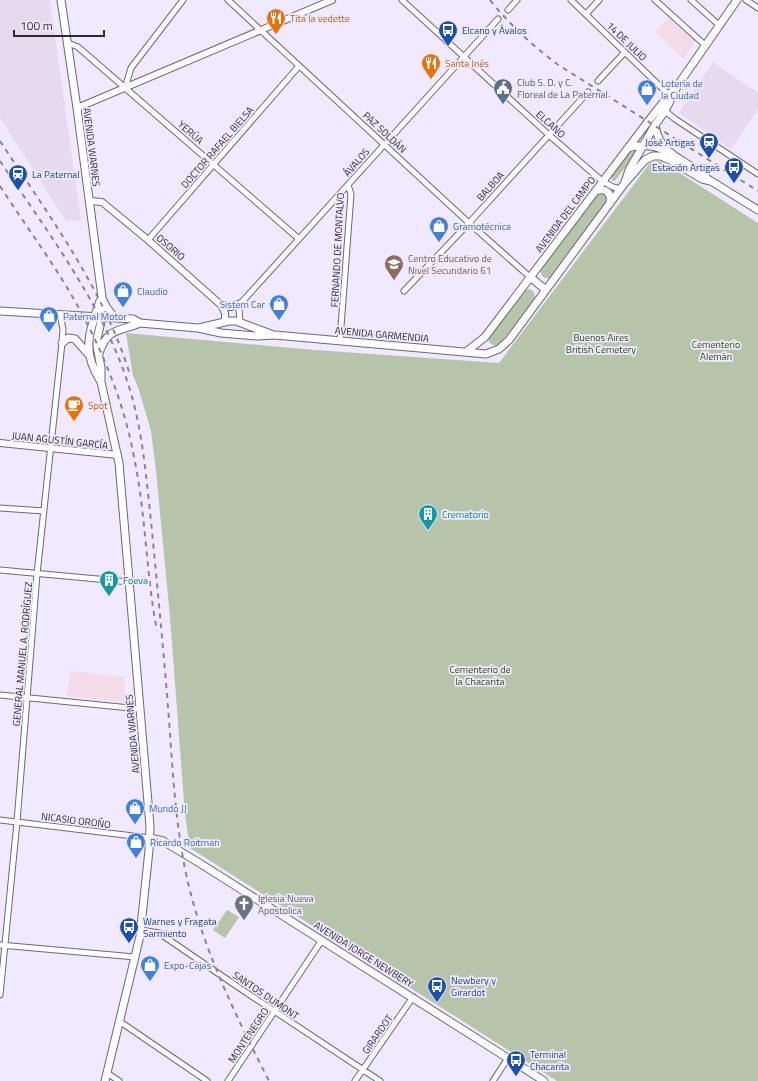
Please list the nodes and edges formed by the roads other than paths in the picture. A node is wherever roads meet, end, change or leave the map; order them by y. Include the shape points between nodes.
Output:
1 (61, 0) edge
2 (183, 0) edge
3 (228, 0) edge
4 (332, 0) edge
5 (402, 0) edge
6 (516, 0) edge
7 (571, 0) edge
8 (599, 0) edge
9 (655, 0) edge
10 (691, 0) edge
11 (737, 0) edge
12 (746, 0) edge
13 (758, 8) edge
14 (508, 10) dead end
15 (586, 14) junction
16 (498, 19) dead end
17 (720, 26) junction
18 (261, 29) junction
19 (68, 43) junction
20 (706, 46) junction
21 (625, 52) junction
22 (464, 57) junction
23 (299, 66) junction
24 (598, 81) dead end
25 (678, 85) junction
26 (125, 88) junction
27 (588, 92) dead end
28 (669, 95) junction
29 (77, 108) junction
30 (665, 111) junction
31 (655, 125) junction
32 (549, 135) junction
33 (384, 144) junction
34 (643, 145) junction
35 (628, 148) junction
36 (664, 154) junction
37 (214, 164) junction
38 (758, 174) edge
39 (602, 181) junction
40 (348, 185) junction
41 (622, 186) junction
42 (596, 190) junction
43 (89, 201) junction
44 (610, 203) junction
45 (758, 210) edge
46 (469, 223) junction
47 (299, 239) junction
48 (148, 240) junction
49 (530, 277) junction
50 (546, 290) junction
51 (404, 291) dead end
52 (102, 297) junction
53 (241, 303) junction
54 (221, 304) junction
55 (0, 311) edge
56 (60, 315) junction
57 (98, 317) junction
58 (115, 318) junction
59 (225, 322) junction
60 (240, 322) junction
61 (140, 323) junction
62 (198, 328) junction
63 (229, 334) junction
64 (238, 334) junction
65 (275, 335) junction
66 (340, 340) junction
67 (62, 343) junction
68 (466, 352) junction
69 (99, 353) junction
70 (486, 354) joint
71 (89, 355) junction
72 (101, 382) junction
73 (0, 443) edge
74 (51, 449) junction
75 (118, 455) junction
76 (0, 508) edge
77 (44, 511) junction
78 (0, 570) edge
79 (37, 574) junction
80 (130, 582) junction
81 (0, 695) edge
82 (28, 698) junction
83 (140, 709) junction
84 (0, 820) edge
85 (17, 822) junction
86 (150, 838) junction
87 (141, 930) junction
88 (322, 940) junction
89 (3, 945) edge
90 (135, 957) junction
91 (0, 995) edge
92 (413, 997) junction
93 (275, 1011) junction
94 (119, 1021) junction
95 (508, 1058) junction
96 (363, 1070) junction
97 (106, 1073) junction
98 (104, 1081) edge
99 (119, 1081) edge
100 (207, 1081) edge
101 (228, 1081) edge
102 (355, 1081) edge
103 (380, 1081) edge
104 (493, 1081) edge
105 (544, 1081) edge

1 - 19 main road, AVENIDA WARNES
2 - 26 street via 131,68
3 - 18 street, PAZ SOLDÁN
4 - 18 street
5 - 22 street, ELCANO
6 - 14 street
7 - 15 street, 14 DE JULIO
8 - 15 street
9 - 20 street
10 - 17 street
11 - 17 main road, AVENIDA DEL CAMPO
12 - 13 street
15 - 21 street, 14 DE JULIO
16 - 22 street, ÁVALOS
17 - 20 main road, AVENIDA DEL CAMPO
18 - 23 street, PAZ SOLDÁN
18 - 26 street
19 - 26 street, YERÚA via 78,48
19 - 29 main road, AVENIDA WARNES
20 - 25 main road, AVENIDA DEL CAMPO
21 - 24 street
21 - 28 street, 14 DE JULIO
22 - 32 street, ELCANO
22 - 33 street, ÁVALOS
23 - 33 street, PAZ SOLDÁN
23 - 37 street, DOCTOR RAFAEL BIELSA
25 - 28 main road, AVENIDA DEL CAMPO
25 - 30 main road, AVENIDA DEL CAMPO
26 - 29 street
26 - 37 street, YERÚA
27 - 32 street, BALBOA
28 - 35 main road, AVENIDA DEL CAMPO
29 - 43 main road, AVENIDA WARNES
30 - 31 main road, AVENIDA DEL CAMPO
30 - 38 street
31 - 34 main road, AVENIDA DEL CAMPO
31 - 36 main road
32 - 39 street, ELCANO
32 - 46 street, BALBOA
33 - 40 street, ÁVALOS
33 - 46 street, PAZ SOLDÁN
34 - 35 main road
34 - 36 main road via 656,147
34 - 41 main road, AVENIDA DEL CAMPO
35 - 39 main road, AVENIDA DEL CAMPO
36 - 41 main road, AVENIDA DEL CAMPO via 645,160
36 - 45 main road via 670,160
37 - 47 street, YERÚA
37 - 48 street, DOCTOR RAFAEL BIELSA
39 - 41 street, ELCANO via 613,187
39 - 42 main road, AVENIDA DEL CAMPO
40 - 47 street, ÁVALOS
40 - 66 street, FERNANDO DE MONTALVO via 351,194
41 - 44 main road, AVENIDA DEL CAMPO
42 - 44 main road via 602,189 607,192
42 - 49 main road, AVENIDA DEL CAMPO
43 - 48 street, OSORIO via 102,202
43 - 52 main road, AVENIDA WARNES
44 - 50 main road, AVENIDA DEL CAMPO
46 - 49 street, PAZ SOLDÁN
46 - 51 street, BALBOA
47 - 53 street, ÁVALOS
48 - 54 street, OSORIO
49 - 50 main road
49 - 68 main road, AVENIDA DEL CAMPO via 485,337
50 - 70 main road, AVENIDA DEL CAMPO via 509,340 499,349
52 - 57 main road, AVENIDA WARNES
52 - 58 main road
53 - 54 street via 231,307
53 - 60 street
54 - 59 street
55 - 56 main road, AVENIDA GARMENDIA
56 - 57 main road, AVENIDA GARMENDIA
56 - 67 street, GENERAL MANUEL A. RODRÍGUEZ
57 - 58 main road, AVENIDA GARMENDIA
57 - 69 main road, AVENIDA WARNES
57 - 71 main road, AVENIDA WARNES via 88,336
58 - 61 main road, AVENIDA GARMENDIA via 133,319
59 - 60 main road, AVENIDA GARMENDIA
59 - 62 main road, AVENIDA GARMENDIA
59 - 63 main road
60 - 64 main road via 242,328
60 - 65 main road, AVENIDA GARMENDIA
61 - 62 main road, AVENIDA GARMENDIA
61 - 69 main road via 111,333 104,340
62 - 63 main road, AVENIDA GARMENDIA
63 - 64 main road, AVENIDA GARMENDIA
64 - 65 main road, AVENIDA GARMENDIA
65 - 66 main road, AVENIDA GARMENDIA
66 - 68 main road, AVENIDA GARMENDIA
67 - 71 main road via 68,338 75,339
67 - 74 street, GENERAL MANUEL A. RODRÍGUEZ
68 - 70 main road, AVENIDA GARMENDIA
69 - 72 main road, AVENIDA WARNES
71 - 72 main road, AVENIDA WARNES via 93,370
72 - 75 main road, AVENIDA WARNES
73 - 74 street, JUAN AGUSTÍN GARCÍA
74 - 75 street, JUAN AGUSTÍN GARCÍA
74 - 77 street, GENERAL MANUEL A. RODRÍGUEZ
75 - 80 main road, AVENIDA WARNES
76 - 77 street
77 - 79 street, GENERAL MANUEL A. RODRÍGUEZ
78 - 79 street
79 - 80 street
79 - 82 street, GENERAL MANUEL A. RODRÍGUEZ
80 - 83 main road, AVENIDA WARNES
81 - 82 street
82 - 83 street
82 - 85 street, GENERAL MANUEL A. RODRÍGUEZ
83 - 86 main road, AVENIDA WARNES
84 - 85 street, NICASIO OROÑO
85 - 86 street, NICASIO OROÑO
85 - 89 street, GENERAL MANUEL A. RODRÍGUEZ
86 - 87 main road, AVENIDA WARNES
86 - 88 main road, AVENIDA JORGE NEWBERY via 163,841
87 - 90 main road, AVENIDA WARNES
87 - 93 street, SANTOS DUMONT via 159,933
88 - 92 main road, AVENIDA JORGE NEWBERY
88 - 93 street, MONTENEGRO
89 - 90 street
89 - 91 street, GENERAL MANUEL A. RODRÍGUEZ
90 - 94 main road, AVENIDA WARNES
92 - 95 main road, AVENIDA JORGE NEWBERY
92 - 96 street, GIRARDOT
93 - 96 street, SANTOS DUMONT
93 - 101 street, MONTENEGRO
94 - 97 main road, AVENIDA WARNES
94 - 100 street
95 - 104 street
95 - 105 main road, AVENIDA JORGE NEWBERY
96 - 102 street, GIRARDOT
96 - 103 street, SANTOS DUMONT
97 - 98 main road, AVENIDA WARNES
97 - 99 street

